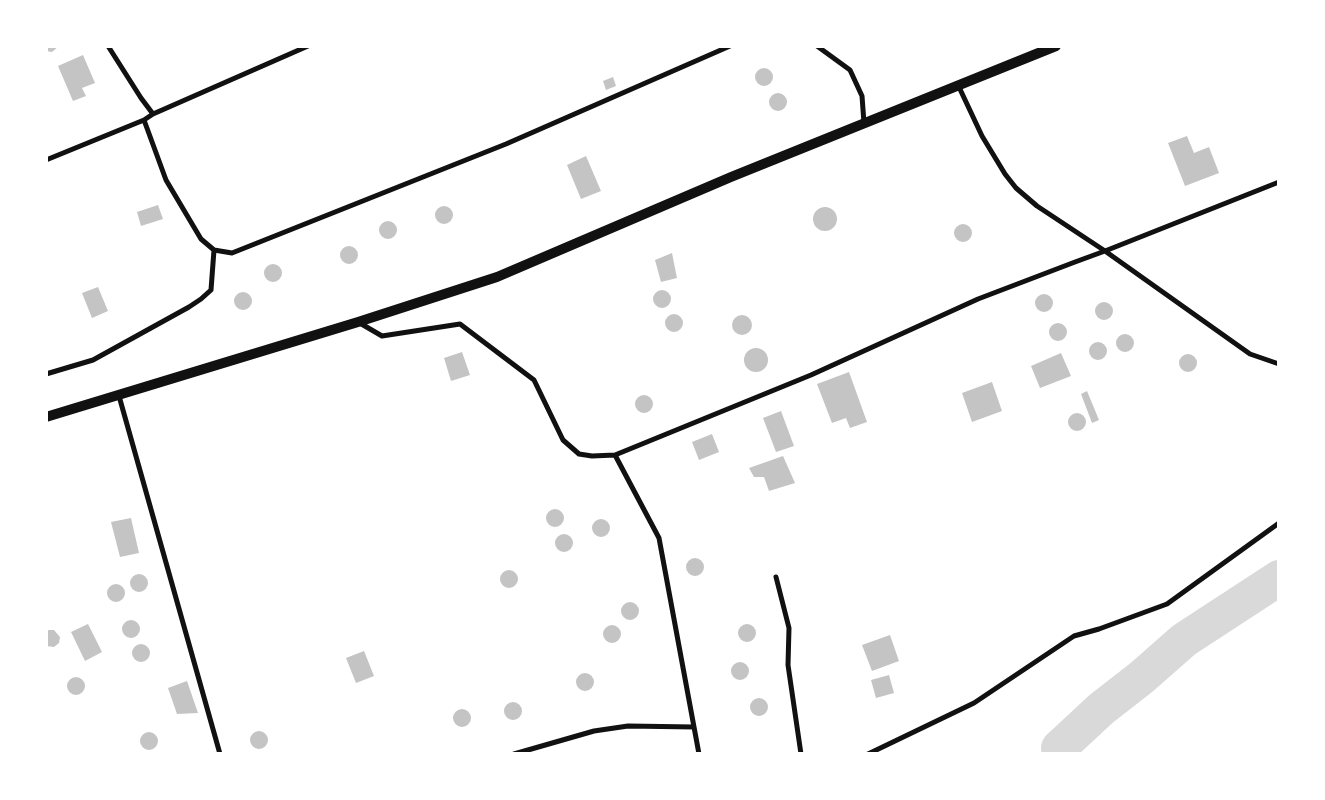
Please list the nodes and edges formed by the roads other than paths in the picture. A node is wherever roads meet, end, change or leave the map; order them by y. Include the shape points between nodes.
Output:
1 (108, 46) edge
2 (308, 46) edge
3 (730, 46) edge
4 (817, 46) edge
5 (1056, 46) edge
6 (959, 87) junction
7 (153, 114) junction
8 (144, 120) junction
9 (864, 124) junction
10 (46, 160) edge
11 (1279, 182) edge
12 (214, 250) junction
13 (1106, 252) junction
14 (358, 322) junction
15 (1279, 364) edge
16 (46, 374) edge
17 (119, 396) junction
18 (46, 418) edge
19 (615, 454) junction
20 (1279, 523) edge
21 (776, 577) dead end
22 (694, 727) junction
23 (220, 754) edge
24 (514, 754) edge
25 (699, 754) edge
26 (801, 754) edge
27 (868, 754) edge

1 - 7 street
2 - 7 street
3 - 12 street via 506,144 232,253
4 - 9 street via 850,70 862,96
5 - 6 main road
6 - 9 main road
6 - 13 street via 982,136 1016,188
7 - 8 street
8 - 10 street
8 - 12 street via 166,180 201,239
9 - 14 main road via 497,277
11 - 13 street
12 - 16 street via 212,290 201,299 93,360
13 - 15 street via 1250,354
13 - 19 street via 978,299 811,376
14 - 17 main road
14 - 19 street via 382,336 460,324 534,380 564,440 579,454
17 - 18 main road
17 - 23 street
19 - 22 street via 660,538
20 - 27 street via 1167,604 1074,636 974,703
21 - 26 street via 789,628 788,665
22 - 24 street via 628,726 594,730
22 - 25 street

